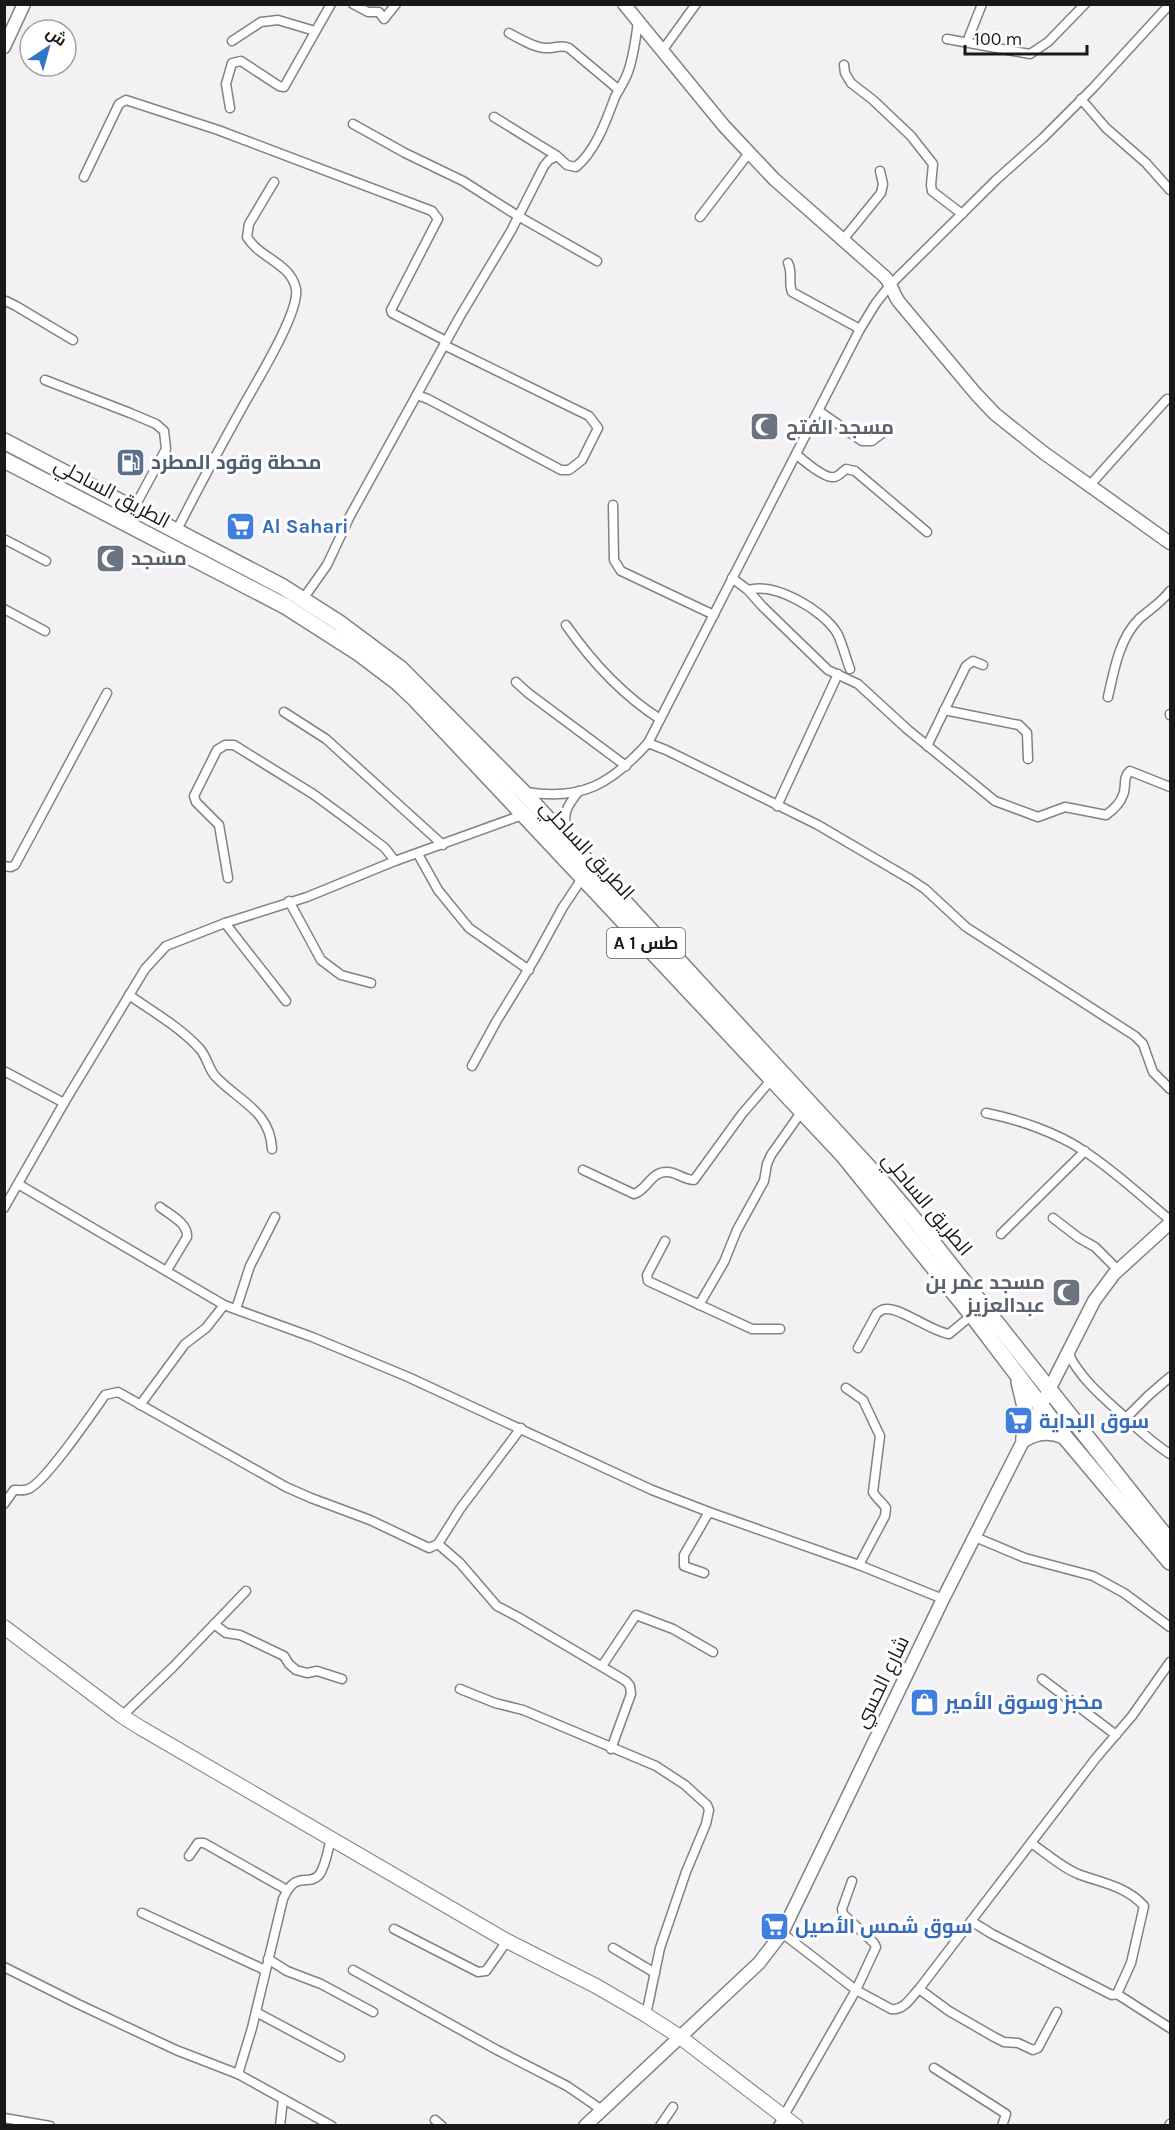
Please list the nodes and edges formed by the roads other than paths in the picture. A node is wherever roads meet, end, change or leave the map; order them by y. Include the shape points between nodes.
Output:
1 (15, 4) edge
2 (24, 4) edge
3 (331, 4) edge
4 (353, 4) edge
5 (396, 4) edge
6 (624, 4) edge
7 (696, 4) edge
8 (982, 4) edge
9 (1085, 4) edge
10 (1169, 5) edge
11 (638, 21) junction
12 (4, 27) edge
13 (315, 31) junction
14 (509, 33) dead end
15 (947, 39) dead end
16 (232, 40) dead end
17 (967, 42) junction
18 (5, 46) edge
19 (662, 51) junction
20 (844, 65) dead end
21 (619, 90) junction
22 (1081, 99) junction
23 (230, 108) dead end
24 (494, 117) dead end
25 (353, 124) dead end
26 (749, 153) junction
27 (557, 156) junction
28 (880, 171) dead end
29 (84, 177) dead end
30 (274, 182) dead end
31 (1170, 190) edge
32 (962, 214) junction
33 (518, 216) junction
34 (700, 217) dead end
35 (843, 241) junction
36 (597, 261) dead end
37 (788, 263) dead end
38 (891, 284) junction
39 (4, 302) edge
40 (860, 329) junction
41 (73, 340) dead end
42 (445, 343) junction
43 (45, 380) dead end
44 (417, 395) junction
45 (1167, 399) dead end
46 (819, 411) junction
47 (889, 428) dead end
48 (4, 441) edge
49 (797, 455) junction
50 (4, 460) edge
51 (1090, 485) junction
52 (613, 505) dead end
53 (134, 508) junction
54 (177, 530) junction
55 (927, 532) dead end
56 (4, 539) edge
57 (1170, 543) edge
58 (46, 561) dead end
59 (732, 578) junction
60 (748, 590) junction
61 (1170, 591) edge
62 (303, 599) junction
63 (4, 609) edge
64 (714, 615) junction
65 (566, 625) dead end
66 (45, 631) dead end
67 (983, 665) dead end
68 (850, 669) dead end
69 (838, 674) junction
70 (516, 682) dead end
71 (107, 693) dead end
72 (1108, 697) dead end
73 (944, 711) junction
74 (284, 712) dead end
75 (660, 719) junction
76 (648, 743) junction
77 (927, 746) junction
78 (1029, 759) dead end
79 (626, 765) junction
80 (1170, 787) edge
81 (580, 791) junction
82 (523, 792) junction
83 (777, 806) junction
84 (525, 814) junction
85 (569, 842) junction
86 (443, 845) junction
87 (418, 854) junction
88 (395, 861) junction
89 (4, 866) edge
90 (584, 876) junction
91 (228, 878) dead end
92 (289, 902) junction
93 (225, 923) junction
94 (529, 970) junction
95 (371, 983) dead end
96 (129, 995) junction
97 (286, 1001) dead end
98 (472, 1066) dead end
99 (4, 1071) edge
100 (772, 1079) junction
101 (1170, 1089) edge
102 (64, 1103) junction
103 (802, 1111) junction
104 (986, 1113) dead end
105 (272, 1149) dead end
106 (1085, 1151) junction
107 (583, 1170) dead end
108 (18, 1184) junction
109 (6, 1203) edge
110 (160, 1207) dead end
111 (275, 1217) dead end
112 (1053, 1218) dead end
113 (1170, 1222) edge
114 (1001, 1234) dead end
115 (665, 1241) dead end
116 (167, 1270) junction
117 (1118, 1270) junction
118 (224, 1305) junction
119 (699, 1305) junction
120 (236, 1309) junction
121 (972, 1315) junction
122 (780, 1329) dead end
123 (858, 1348) dead end
124 (1068, 1353) junction
125 (1017, 1376) junction
126 (1170, 1377) edge
127 (846, 1388) dead end
128 (1050, 1388) junction
129 (140, 1405) junction
130 (1041, 1406) junction
131 (1126, 1418) junction
132 (521, 1428) junction
133 (1064, 1436) junction
134 (1024, 1439) junction
135 (1170, 1454) edge
136 (4, 1504) edge
137 (710, 1512) junction
138 (975, 1537) junction
139 (1170, 1542) edge
140 (438, 1544) junction
141 (1170, 1562) edge
142 (859, 1565) junction
143 (704, 1573) dead end
144 (246, 1592) dead end
145 (943, 1599) junction
146 (214, 1624) junction
147 (4, 1627) edge
148 (1170, 1627) edge
149 (713, 1652) dead end
150 (1170, 1662) edge
151 (602, 1666) junction
152 (342, 1678) dead end
153 (1042, 1679) dead end
154 (460, 1689) dead end
155 (122, 1716) junction
156 (1116, 1735) junction
157 (611, 1749) junction
158 (331, 1838) junction
159 (1031, 1843) junction
160 (189, 1856) dead end
161 (852, 1881) dead end
162 (287, 1890) junction
163 (142, 1913) dead end
164 (972, 1921) junction
165 (394, 1929) dead end
166 (782, 1933) junction
167 (507, 1941) junction
168 (613, 1948) dead end
169 (267, 1959) junction
170 (4, 1966) edge
171 (264, 1970) junction
172 (353, 1970) dead end
173 (655, 1973) junction
174 (919, 1989) junction
175 (856, 1990) junction
176 (1117, 1994) junction
177 (256, 2012) junction
178 (373, 2012) dead end
179 (1057, 2012) dead end
180 (646, 2015) junction
181 (1170, 2028) edge
182 (680, 2037) junction
183 (340, 2057) dead end
184 (934, 2068) dead end
185 (238, 2074) junction
186 (283, 2099) junction
187 (673, 2107) dead end
188 (602, 2110) junction
189 (4, 2118) edge
190 (780, 2121) edge
191 (50, 2126) edge
192 (280, 2126) edge
193 (332, 2126) edge
194 (585, 2126) edge
195 (660, 2126) edge
196 (796, 2126) edge
197 (1002, 2126) edge

1 - 12 street
2 - 18 street
3 - 13 street
4 - 5 street via 362,10 379,12 384,19
6 - 11 street
7 - 19 street
8 - 17 street
9 - 17 street via 1048,42 1030,54
10 - 22 street
11 - 19 street
11 - 21 street via 628,74
13 - 16 street via 278,20 261,22
13 - 23 street via 284,87 241,61 232,63 226,84
14 - 21 street via 535,46 569,48
15 - 17 street
19 - 26 street
20 - 32 street via 850,83 921,146 933,164 932,191
21 - 27 street via 583,161 576,167
22 - 31 street
22 - 32 street
24 - 27 street
25 - 33 street via 463,181
26 - 34 street
26 - 35 street
27 - 33 street via 544,166
28 - 35 street via 881,193
29 - 42 street via 119,104 126,100 229,134 432,211 438,219 391,310
30 - 54 street via 249,224 247,237 289,276 296,287 293,307
32 - 38 street
33 - 36 street
33 - 42 street
35 - 38 street
37 - 40 street via 792,292
38 - 40 street
38 - 51 street via 899,302 995,414
39 - 41 street
40 - 46 street
42 - 44 street
42 - 44 street via 589,416 598,428 582,460 569,470 561,470
43 - 53 street via 156,424 164,431 166,450
44 - 62 street via 327,565
45 - 51 street
46 - 47 street via 862,441 872,441
46 - 49 street
48 - 53 highway, الطريق الساحلي / A 1 طس
49 - 55 street via 831,477 846,469 855,471
49 - 59 street
50 - 84 highway, الطريق الساحلي / A 1 طس via 324,629 397,682
51 - 57 street
52 - 64 street via 614,560 621,570
53 - 54 highway, الطريق الساحلي / A 1 طس
54 - 62 highway, الطريق الساحلي / A 1 طس
56 - 58 street
59 - 60 street
59 - 64 street
60 - 68 street via 759,586 785,593 823,617 838,634
60 - 69 street via 813,658
61 - 72 street via 1130,631
62 - 82 highway, الطريق الساحلي / A 1 طس via 401,669
63 - 66 street
64 - 75 street
65 - 75 street via 630,699
67 - 73 street via 973,661 966,666
69 - 77 street via 858,684
69 - 83 street
70 - 79 street
71 - 89 street via 15,865
73 - 77 street
73 - 78 street via 1019,725 1027,733
74 - 86 street via 326,739
75 - 76 street
76 - 79 street
76 - 83 street
77 - 80 street via 995,801 1031,816 1065,807 1106,815 1123,796 1130,771
79 - 81 street via 614,776
81 - 82 street via 549,796
81 - 85 street via 564,817
82 - 85 highway, الطريق الساحلي / A 1 طس
83 - 101 street via 910,879 966,927 1131,1033 1143,1044 1153,1072
84 - 86 street
84 - 90 highway, الطريق الساحلي / A 1 طس
85 - 128 highway, الطريق الساحلي / A 1 طس via 886,1186
86 - 87 street
87 - 88 street
87 - 94 street via 438,890 469,928
88 - 91 street via 385,848 313,794 234,745 225,744 217,750 194,796 219,825
88 - 92 street
90 - 94 street via 562,907
90 - 100 highway, الطريق الساحلي / A 1 طس
92 - 93 street
92 - 95 street via 321,960 341,975
93 - 96 street via 166,946
93 - 97 street
94 - 98 street
96 - 102 street
96 - 105 street via 201,1049 214,1075 263,1120 272,1136
99 - 102 street
100 - 103 highway, الطريق الساحلي / A 1 طس
100 - 107 street via 694,1180 662,1172 634,1194
102 - 108 street
103 - 119 street via 771,1155 764,1181
103 - 121 highway, الطريق الساحلي / A 1 طس via 843,1155
104 - 106 street via 1016,1119
106 - 113 street
106 - 114 street
108 - 109 street
108 - 116 street
110 - 116 street via 188,1232
111 - 120 street via 250,1266
112 - 117 street via 1095,1247
113 - 117 street, شارع الحسي
115 - 119 street via 647,1275 648,1281
116 - 118 street
117 - 124 street, شارع الحسي via 1100,1291
118 - 120 street
118 - 129 street via 206,1328 185,1344
119 - 122 street via 752,1329
120 - 132 street via 323,1341
121 - 123 street via 949,1334 891,1309 881,1310
121 - 125 highway, الطريق الساحلي / A 1 طس
124 - 128 street, شارع الحسي
124 - 131 street via 1082,1375
125 - 130 highway, الطريق الساحلي / A 1 طس
125 - 134 highway via 1025,1407
126 - 131 street
127 - 142 street via 863,1400 880,1436 873,1492 886,1508
128 - 130 street, شارع الحسي
128 - 139 highway, الطريق الساحلي / A 1 طس
129 - 136 street via 118,1392 105,1395 34,1486 14,1490
129 - 140 street via 311,1498 370,1520 422,1546
130 - 133 highway, الطريق الساحلي / A 1 طس
130 - 134 street, شارع الحسي
131 - 135 street
132 - 137 street via 652,1490
132 - 140 street
133 - 134 highway via 1039,1432
133 - 141 highway, الطريق الساحلي / A 1 طس
134 - 138 street, شارع الحسي
137 - 142 street
137 - 143 street via 682,1560 684,1566
138 - 145 street, شارع الحسي
138 - 148 street via 1025,1558 1093,1576
140 - 151 street via 497,1606
142 - 145 street
144 - 146 street
145 - 166 street, شارع الحسي
146 - 152 street via 226,1633 240,1635 284,1656 296,1671 317,1671
146 - 155 street
147 - 155 main road
149 - 151 street via 673,1629 636,1615
150 - 156 street
151 - 157 street via 626,1681 631,1694
153 - 156 street
154 - 157 street via 523,1710
155 - 158 main road
156 - 159 street
157 - 173 street via 656,1766 685,1785 709,1809 660,1948
158 - 162 street via 321,1873 293,1883
158 - 167 main road
159 - 164 street
159 - 176 street via 1078,1874 1121,1889 1144,1906 1131,1963
160 - 162 street via 198,1843 204,1843
161 - 175 street via 843,1914 876,1947
162 - 169 street
163 - 171 street
164 - 174 street
164 - 176 street via 1112,1995
165 - 167 street via 478,1972 486,1971
166 - 175 street
166 - 182 street, شارع الحسي via 759,1964
167 - 180 main road
168 - 173 street
169 - 171 street
169 - 178 street
170 - 185 street via 176,2050
171 - 177 street
172 - 188 street via 567,2086
173 - 180 street
174 - 175 street via 896,2010
174 - 179 street via 993,2037 1033,2050 1038,2048
175 - 190 street
176 - 181 street
177 - 183 street
177 - 185 street
180 - 182 main road
182 - 188 street, شارع الحسي
182 - 190 main road
184 - 197 street via 1006,2114
185 - 186 street
186 - 192 street
186 - 193 street
187 - 195 street
188 - 194 street, شارع الحسي
189 - 191 street
190 - 196 main road

